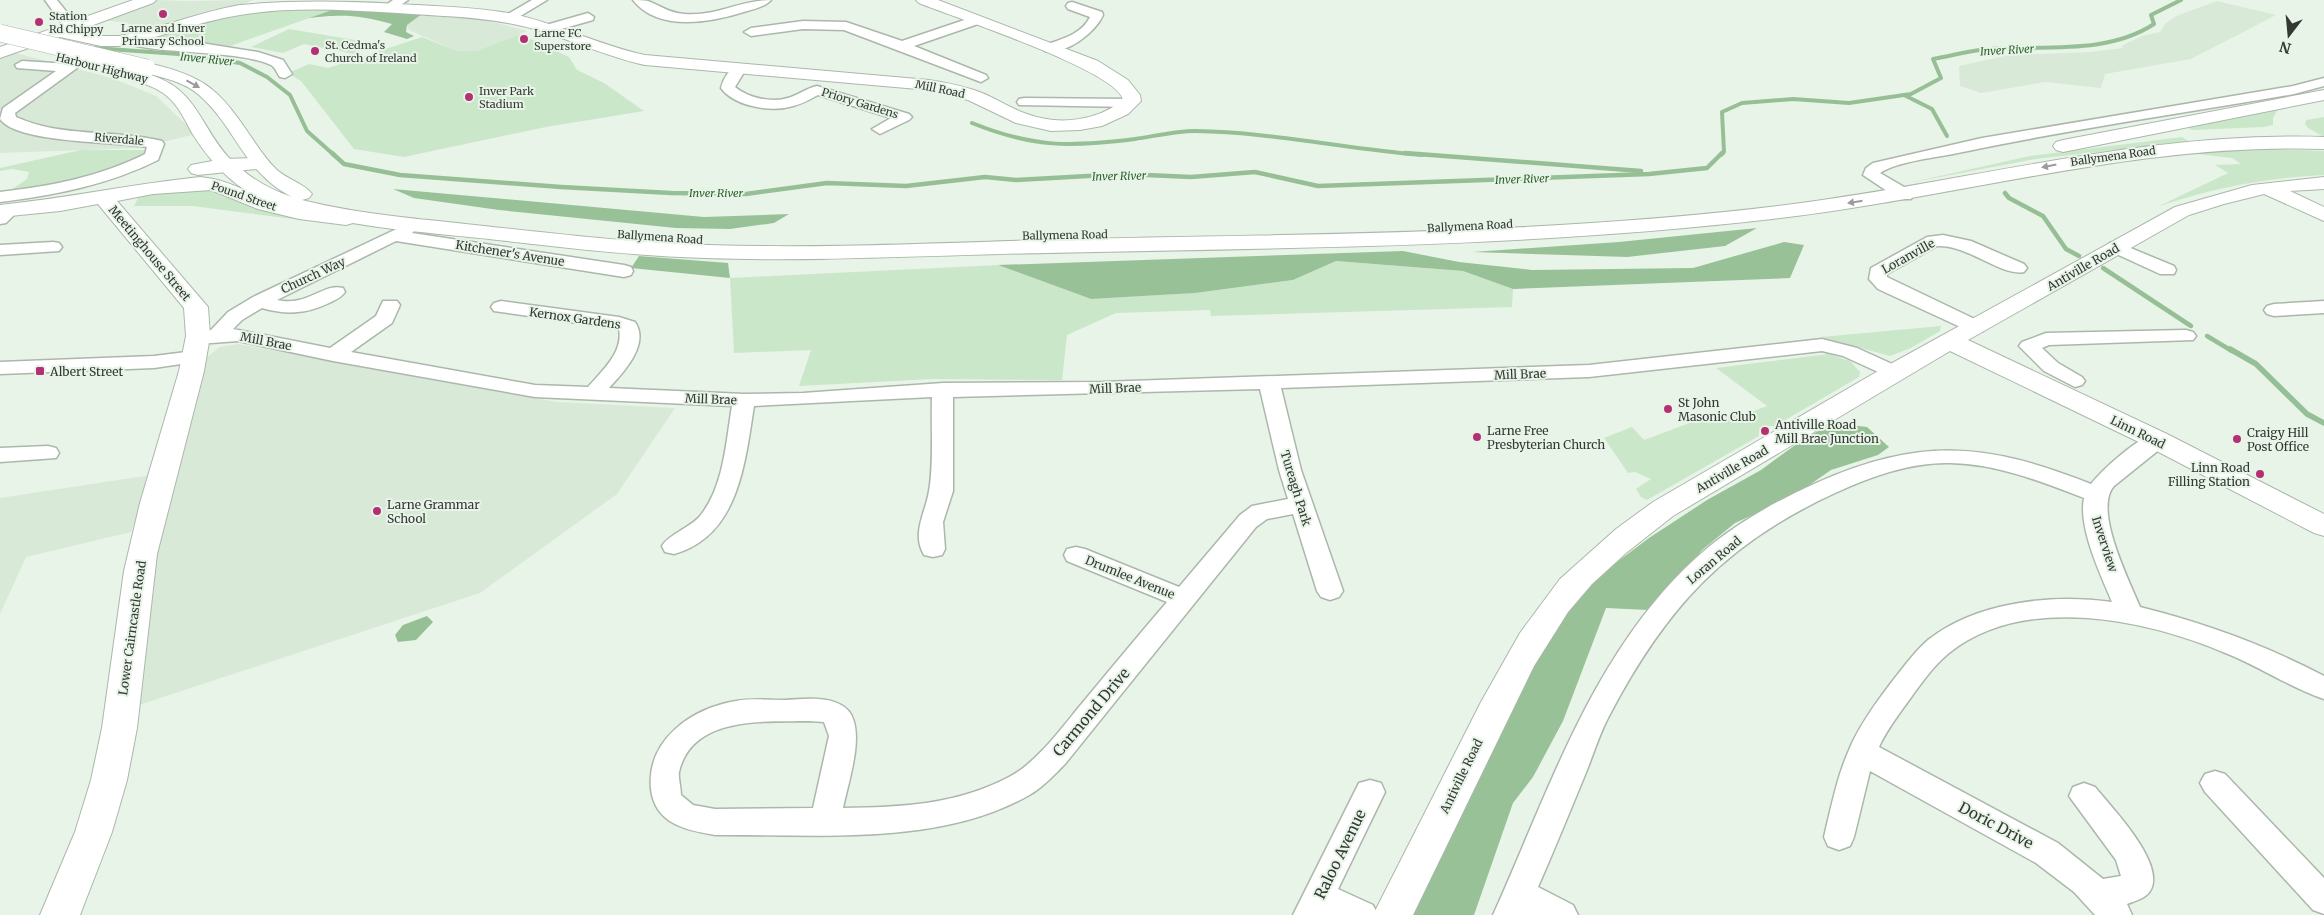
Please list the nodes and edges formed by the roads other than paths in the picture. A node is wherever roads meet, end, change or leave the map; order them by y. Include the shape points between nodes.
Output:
1 (51, 0) edge
2 (148, 0) edge
3 (402, 0) edge
4 (639, 0) edge
5 (764, 0) edge
6 (924, 0) edge
7 (543, 2) edge
8 (1072, 6) dead end
9 (388, 8) junction
10 (588, 16) dead end
11 (507, 18) junction
12 (976, 20) junction
13 (551, 28) junction
14 (751, 32) dead end
15 (60, 33) junction
16 (0, 34) edge
17 (128, 40) junction
18 (902, 46) junction
19 (1050, 48) junction
20 (1, 50) edge
21 (22, 65) dead end
22 (740, 69) junction
23 (139, 71) junction
24 (285, 74) dead end
25 (981, 78) dead end
26 (10, 94) dead end
27 (29, 94) junction
28 (2322, 100) edge
29 (1024, 102) dead end
30 (1130, 103) junction
31 (2288, 122) junction
32 (880, 129) dead end
33 (2324, 142) edge
34 (209, 146) junction
35 (2034, 153) junction
36 (1921, 156) junction
37 (260, 164) junction
38 (223, 165) junction
39 (1948, 170) junction
40 (167, 177) junction
41 (1880, 181) junction
42 (2324, 183) edge
43 (2267, 188) junction
44 (1905, 195) junction
45 (104, 198) junction
46 (2, 210) edge
47 (2324, 215) edge
48 (414, 224) junction
49 (395, 236) junction
50 (52, 247) dead end
51 (2116, 248) junction
52 (0, 250) edge
53 (2018, 268) dead end
54 (2167, 270) dead end
55 (624, 271) dead end
56 (336, 292) dead end
57 (260, 301) junction
58 (390, 305) dead end
59 (501, 307) dead end
60 (2322, 309) edge
61 (2274, 310) dead end
62 (1976, 327) junction
63 (2186, 336) dead end
64 (1950, 341) junction
65 (203, 343) junction
66 (333, 355) junction
67 (0, 368) edge
68 (1894, 372) junction
69 (2040, 373) junction
70 (2075, 381) dead end
71 (1269, 383) junction
72 (943, 389) junction
73 (592, 395) junction
74 (744, 400) junction
75 (2156, 440) junction
76 (48, 453) dead end
77 (0, 455) edge
78 (2095, 494) junction
79 (1301, 505) junction
80 (2324, 526) edge
81 (674, 546) dead end
82 (933, 549) dead end
83 (1076, 555) dead end
84 (1330, 591) dead end
85 (1184, 599) junction
86 (2130, 614) junction
87 (2324, 688) edge
88 (1862, 752) junction
89 (2215, 783) dead end
90 (1370, 792) dead end
91 (2084, 796) dead end
92 (825, 821) junction
93 (1839, 837) dead end
94 (2324, 900) edge
95 (1514, 904) edge
96 (1314, 905) edge
97 (2107, 905) edge
98 (60, 915) edge
99 (1362, 915) edge
100 (1393, 915) edge
101 (1562, 915) edge

1 - 15 street via 70,26
2 - 15 main road
3 - 9 street
4 - 5 street via 660,15 678,18 729,12
6 - 12 main road
7 - 11 street
8 - 19 street via 1097,15 1095,21 1084,34
9 - 11 main road, Mill Road
9 - 17 main road, Mill Road via 320,5 255,8 216,15
10 - 13 street
11 - 13 main road, Mill Road
12 - 18 street
12 - 19 main road
13 - 22 main road, Mill Road via 607,51 634,58
14 - 18 street via 794,25 838,25
15 - 17 main road, Mill Road via 105,41
15 - 20 main road, bridge
16 - 23 main road, bridge
17 - 24 street via 139,44 207,48 258,56 278,63
18 - 25 street
19 - 30 main road via 1111,75 1130,91
20 - 23 main road, Harbour Highway
21 - 27 street, Riverdale via 70,68
22 - 30 main road, Mill Road via 929,85 966,93 1021,118 1045,124 1087,123 1110,116
22 - 32 street, Priory Gardens via 728,88 741,97 788,104 817,90 904,117
23 - 34 main road, Harbour Highway via 172,91 186,106
23 -> 37 main road, Harbour Highway via 182,78 205,91
26 - 27 street, Riverdale
27 - 46 street, Riverdale via 8,111 8,120 24,128 60,135 138,139 156,144 152,157 129,169
28 - 31 main road via 2292,113 2287,117
28 - 35 main road, Ballymena Road
28 - 36 street via 2294,90
29 - 30 street
31 - 33 main road
31 - 35 main road via 2281,129 2267,131 2157,136
33 -> 44 main road, Ballymena Road via 2243,142 2160,149 2058,164
34 - 38 main road, Harbour Highway
34 - 40 main road via 194,161
35 - 39 main road, Ballymena Road
36 - 39 street
36 - 41 street via 1880,166 1871,175
37 - 38 main road, Pound Street
37 - 41 main road, Ballymena Road via 292,190 346,205 646,236 743,241 1374,230 1488,225 1683,211
38 - 40 main road, Pound Street
38 - 48 main road, Harbour Highway via 255,189 288,202 328,212
39 - 41 main road, Ballymena Road
40 - 45 main road, Pound Street
41 - 44 street
42 - 43 main road, Antiville Road
43 - 47 main road
43 - 51 main road, Antiville Road via 2201,204
44 -> 48 main road, Ballymena Road via 1698,222 1386,240 703,252
45 - 46 main road, Pound Street
45 - 48 main road, Pound Street via 153,188 214,184 266,205 299,213
45 - 65 main road, Meetinghouse Street via 196,307
48 - 49 street, Church Way
49 - 55 street, Kitchener's Avenue
49 - 57 street, Church Way
50 - 52 street
51 - 54 street
51 - 62 main road, Antiville Road
53 - 62 street, Loranville via 1958,243 1933,240 1878,272 1878,279 1888,287
56 - 57 street via 297,308 283,308
57 - 65 street, Church Way via 235,316
58 - 66 street via 385,319
59 - 73 street, Kernox Gardens via 628,326 630,336 624,355
60 - 61 street
62 - 64 main road, Antiville Road
63 - 69 street, Linn Road via 2046,339 2029,346
64 - 68 main road, Antiville Road
64 - 69 main road, Linn Road
65 - 66 street, Mill Brae via 262,339
65 - 67 street via 154,362
65 - 98 main road, Lower Cairncastle Road via 144,542 109,782
66 - 73 street, Mill Brae via 489,384
68 - 71 street, Mill Brae via 1841,348 1822,345 1589,371
68 - 100 main road, Antiville Road via 1663,509 1600,558 1571,588 1549,614 1522,657
69 - 70 street, Linn Road
69 - 75 main road, Linn Road
71 - 72 street, Mill Brae
71 - 79 street, Tureagh Park
72 - 74 street, Mill Brae
72 - 82 street via 941,492 931,522
73 - 74 street, Mill Brae
74 - 81 street via 724,498 704,528
75 - 78 street
75 - 80 main road, Linn Road
76 - 77 street
78 - 86 street, Inverview via 2096,523
78 - 95 street, Loran Road via 2001,462 1954,456 1911,458 1856,475 1816,492 1726,547 1684,583 1625,665 1596,714
79 - 84 street, Tureagh Park
79 - 85 street, Carmond Drive via 1260,512 1248,521
83 - 85 street, Drumlee Avenue
85 - 92 street, Carmond Drive via 1055,756 1022,785 980,804 934,816
86 - 87 street via 2242,649
86 - 88 street via 2083,609 2027,610 1994,617 1965,629 1921,664 1893,701
88 - 93 street
88 - 97 street, Doric Drive via 2047,853 2071,870
89 - 94 street
90 - 96 street, Raloo Avenue
91 - 97 street via 2130,856 2139,873 2138,883
92 - 92 street, Carmond Drive via 715,822 687,817 667,799 664,773 673,750 687,734 711,720 736,712 831,712 839,719 843,736
95 - 101 street
96 - 99 street

